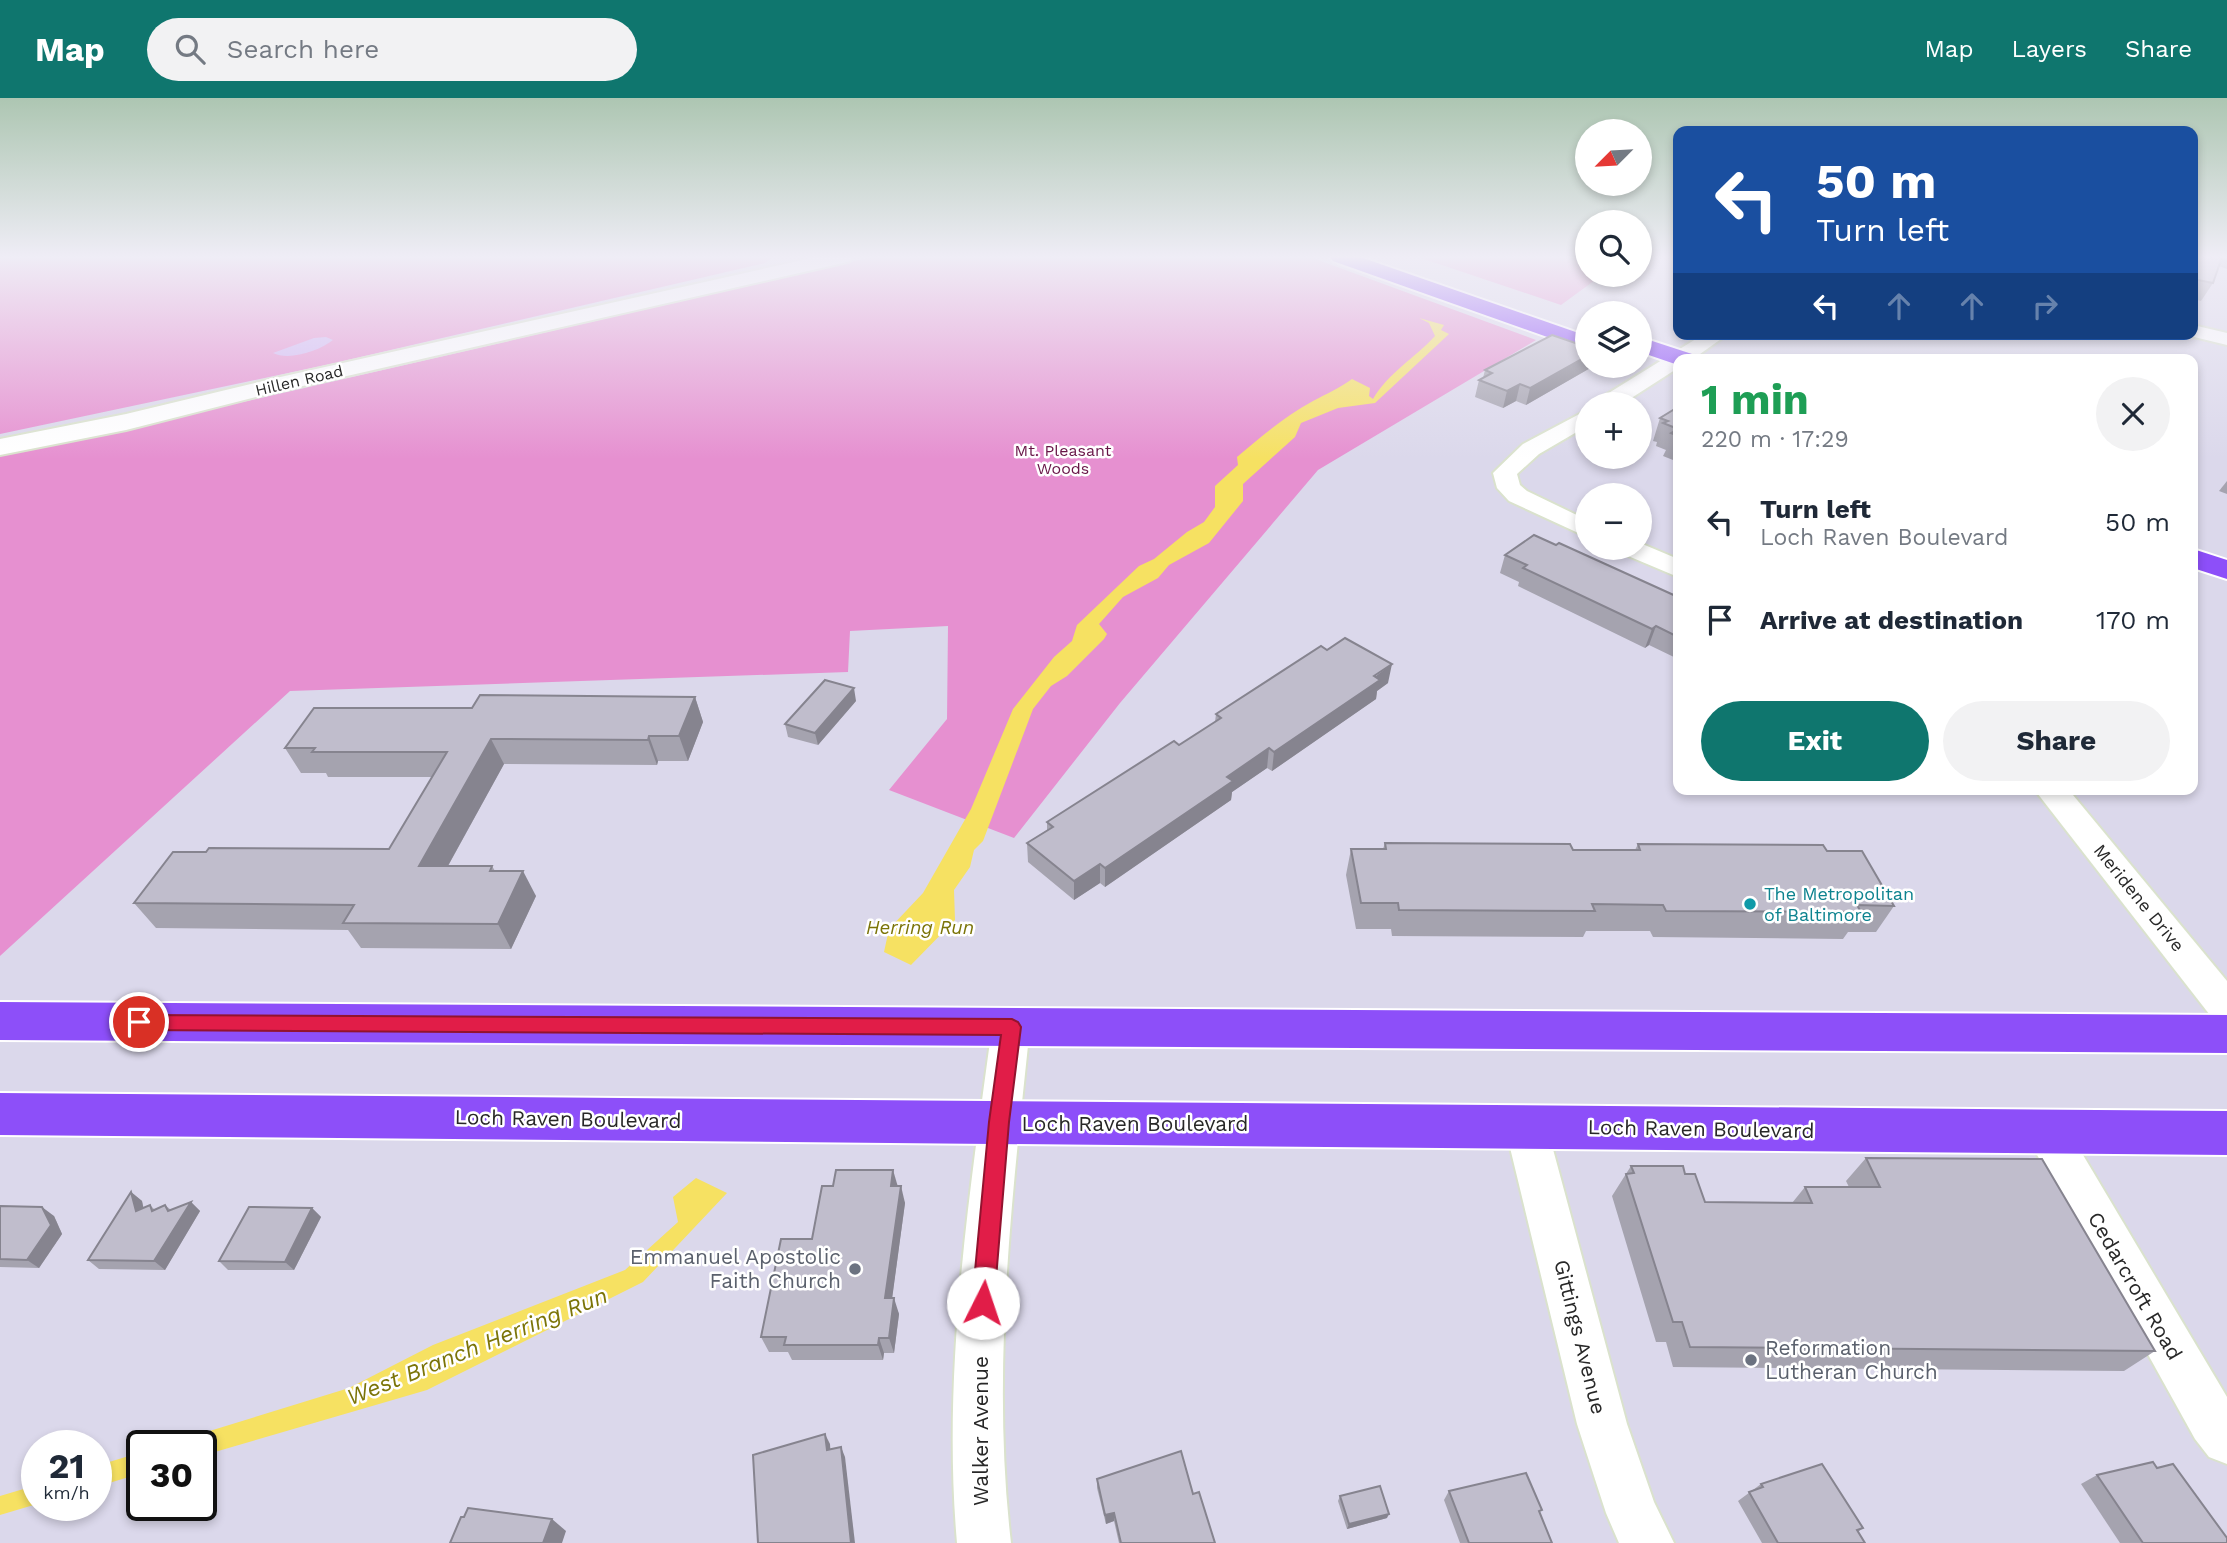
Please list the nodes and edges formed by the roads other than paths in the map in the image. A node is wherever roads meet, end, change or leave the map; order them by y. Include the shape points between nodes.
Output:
1 (544, 324) edge
2 (1531, 324) edge
3 (2198, 332) edge
4 (2227, 339) edge
5 (1575, 340) edge
6 (1708, 340) edge
7 (1652, 353) edge
8 (1686, 354) edge
9 (1668, 365) edge
10 (1626, 392) edge
11 (1575, 424) edge
12 (0, 447) edge
13 (1575, 523) edge
14 (2198, 535) edge
15 (2227, 545) edge
16 (1652, 558) edge
17 (2198, 560) edge
18 (1673, 567) edge
19 (2227, 570) edge
20 (2055, 795) edge
21 (2227, 1009) edge
22 (0, 1021) edge
23 (1012, 1027) junction
24 (2227, 1034) edge
25 (0, 1114) edge
26 (999, 1122) junction
27 (1526, 1127) junction
28 (2046, 1131) junction
29 (2227, 1133) edge
30 (2227, 1439) edge
31 (984, 1543) edge
32 (1647, 1543) edge

1 - 12 street, Hillen Road
2 - 5 main road
3 - 4 street
6 - 8 street
7 - 9 main road
9 - 10 street
11 - 13 street via 1545,440 1505,473 1509,488 1518,496
14 - 15 main road
16 - 18 street
17 - 19 main road
20 - 21 street, Meridene Drive
22 - 23 main road
23 - 24 main road
23 - 26 street, Walker Avenue
25 - 26 main road, Loch Raven Boulevard
26 - 27 main road, Loch Raven Boulevard
26 - 31 street, Walker Avenue via 977,1414 977,1489
27 - 28 main road, Loch Raven Boulevard
27 - 32 street, Gittings Avenue via 1602,1424
28 - 29 main road, Loch Raven Boulevard
28 - 30 street, Cedarcroft Road

